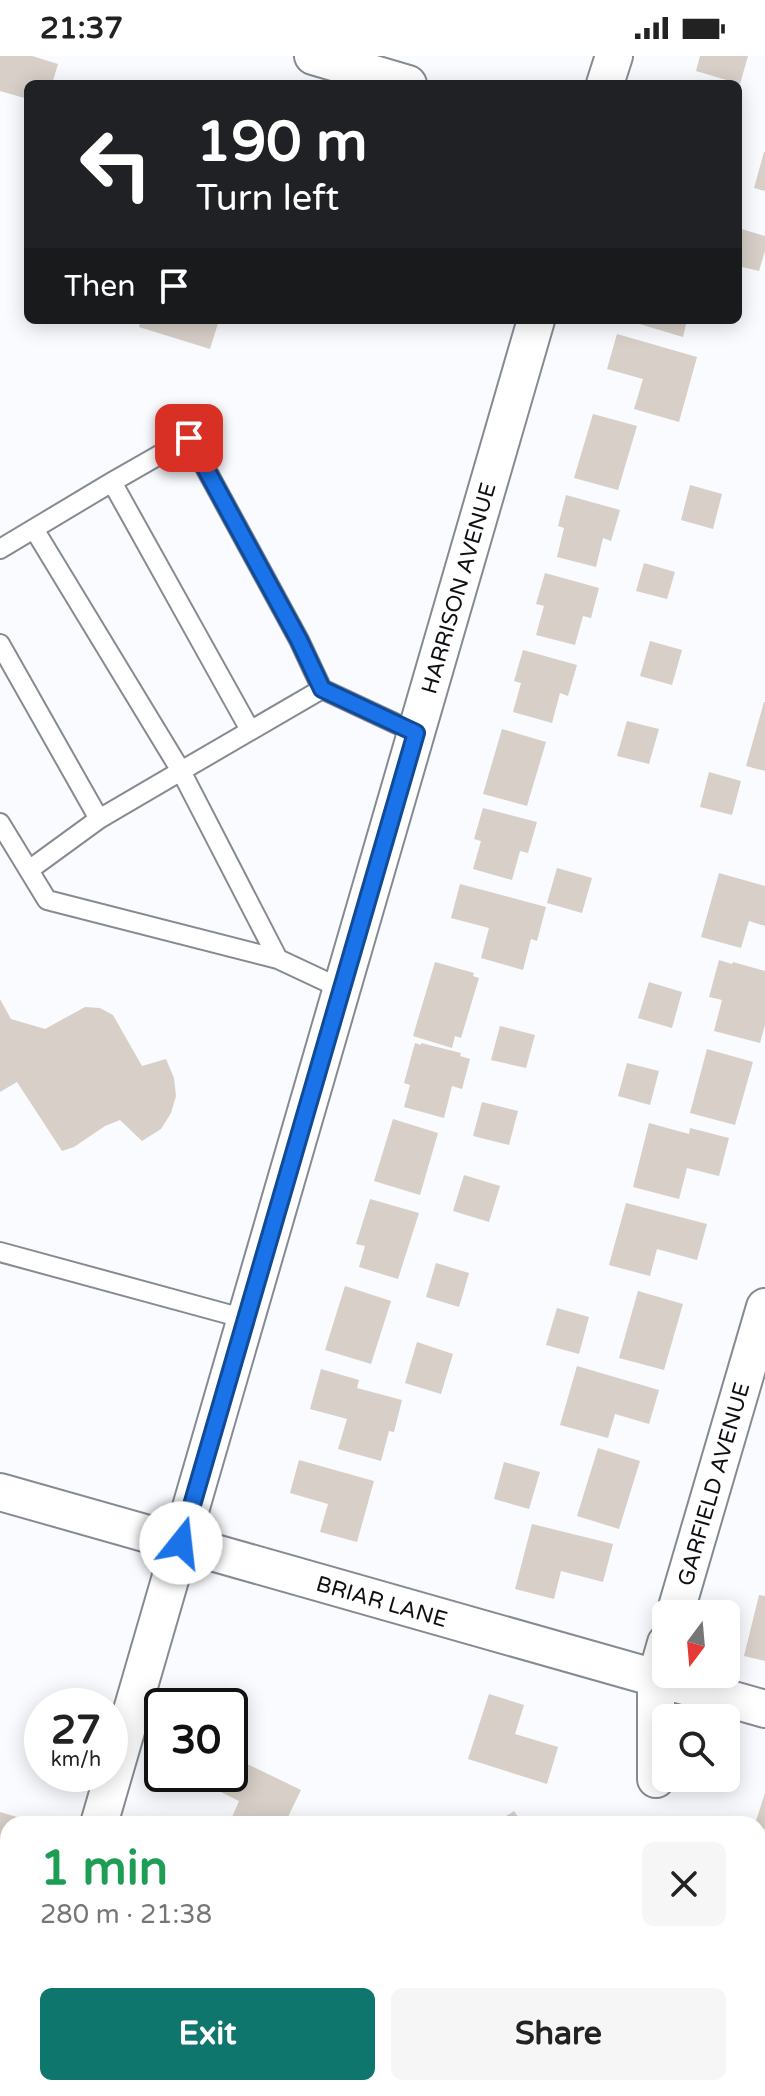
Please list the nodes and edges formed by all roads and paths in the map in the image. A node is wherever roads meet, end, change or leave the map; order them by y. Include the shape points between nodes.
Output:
1 (313, 56) edge
2 (614, 56) edge
3 (394, 80) edge
4 (606, 80) edge
5 (535, 324) edge
6 (112, 482) junction
7 (34, 529) junction
8 (0, 549) edge
9 (0, 644) edge
10 (322, 689) junction
11 (250, 730) junction
12 (416, 733) junction
13 (181, 771) junction
14 (99, 819) junction
15 (0, 823) edge
16 (29, 870) junction
17 (278, 959) junction
18 (342, 989) junction
19 (0, 1252) edge
20 (765, 1307) edge
21 (246, 1319) junction
22 (0, 1492) edge
23 (181, 1543) junction
24 (679, 1600) edge
25 (652, 1677) edge
26 (691, 1688) edge
27 (765, 1709) edge
28 (101, 1816) edge

1 - 3 street
2 - 4 street
5 - 12 street, HARRISON AVENUE
6 - 7 lane
6 - 10 lane via 189,438
6 - 11 lane
7 - 8 lane
7 - 13 lane
9 - 14 lane
10 - 11 lane
10 - 12 lane
11 - 13 lane
12 - 18 street, HARRISON AVENUE
13 - 14 lane
13 - 17 lane
14 - 16 lane
15 - 16 lane
16 - 17 lane via 47,900
17 - 18 lane
18 - 21 street, HARRISON AVENUE
19 - 21 lane
20 - 24 street, GARFIELD AVENUE
21 - 23 street, HARRISON AVENUE
22 - 23 street, BRIAR LANE
23 - 25 street, BRIAR LANE
23 - 28 street, HARRISON AVENUE
26 - 27 street, BRIAR LANE

